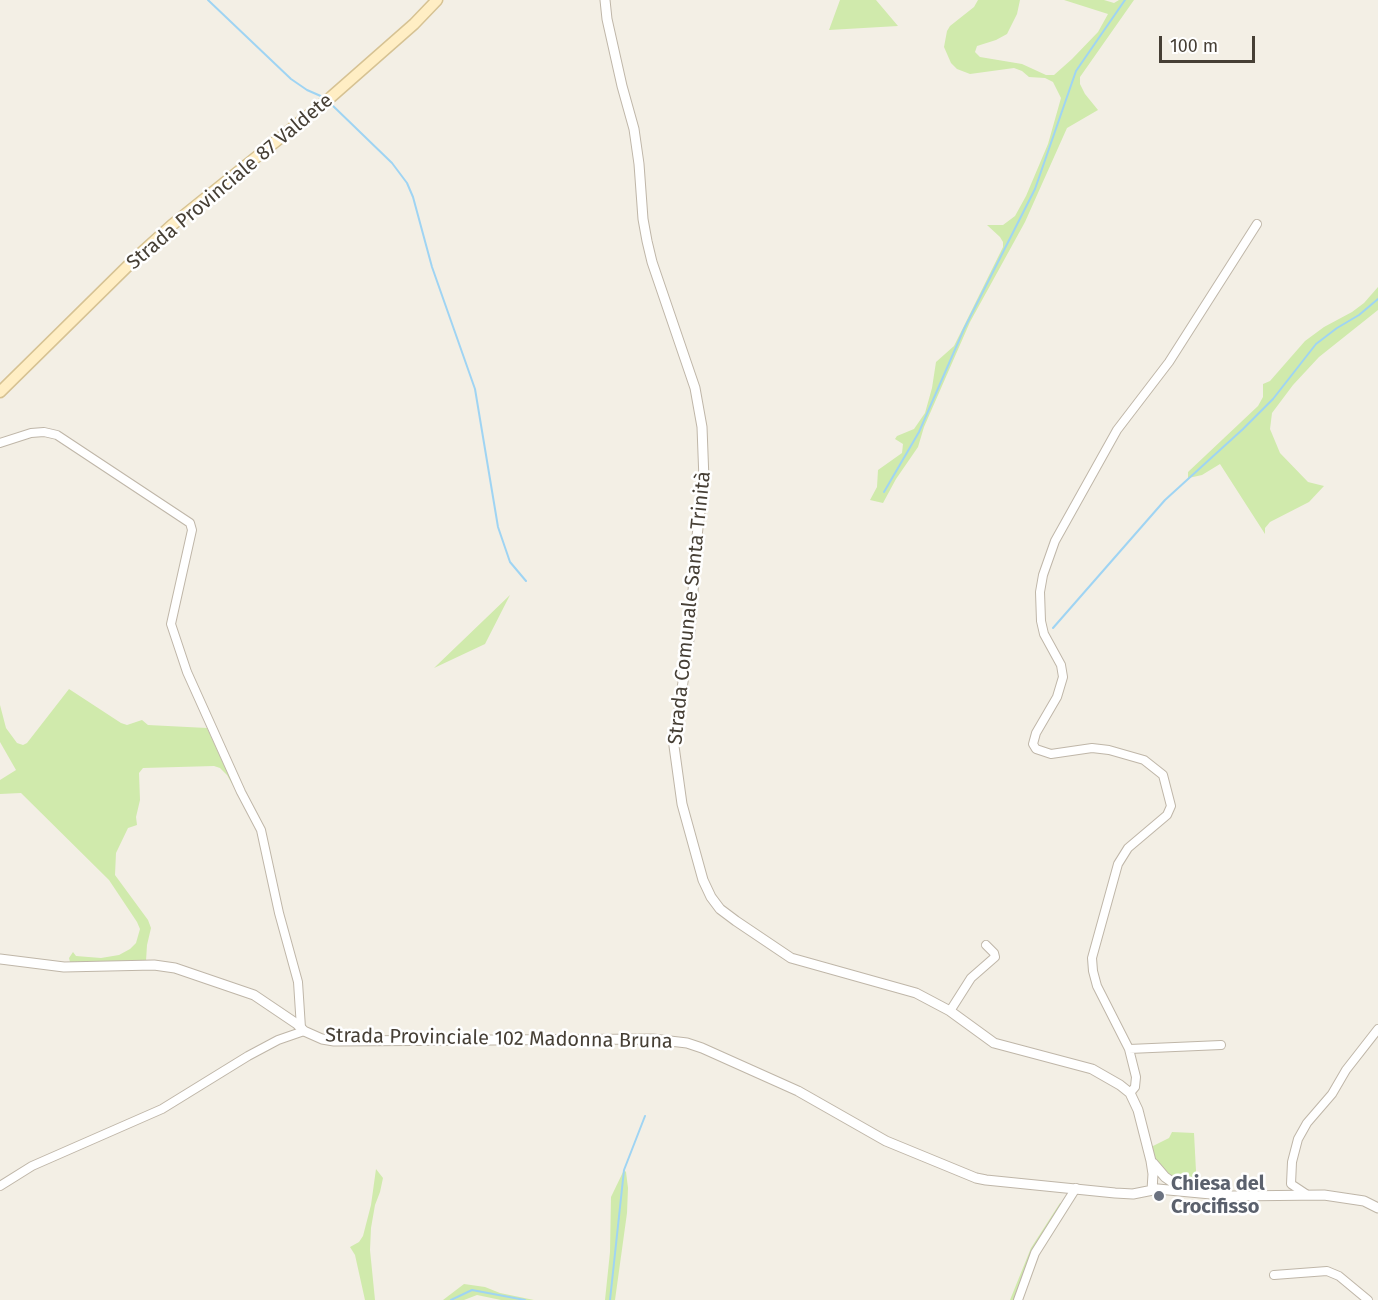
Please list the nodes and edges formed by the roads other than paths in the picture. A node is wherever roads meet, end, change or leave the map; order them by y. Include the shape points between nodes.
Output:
1 (437, 0) edge
2 (605, 0) edge
3 (1257, 224) dead end
4 (0, 392) edge
5 (0, 443) edge
6 (986, 945) dead end
7 (0, 959) edge
8 (950, 1011) junction
9 (1378, 1029) edge
10 (303, 1030) junction
11 (1221, 1045) dead end
12 (1129, 1049) junction
13 (1130, 1093) junction
14 (1151, 1161) junction
15 (1153, 1174) junction
16 (1165, 1176) junction
17 (0, 1186) edge
18 (1076, 1188) junction
19 (1164, 1189) junction
20 (1152, 1190) junction
21 (1187, 1192) junction
22 (1306, 1194) junction
23 (1378, 1208) edge
24 (1274, 1275) dead end
25 (1018, 1300) edge
26 (1368, 1300) edge

1 - 4 main road, Strada Provinciale 87 Valdete via 371,63 172,225
2 - 8 street, Strada Comunale Santa Trinità via 634,129 647,241 695,388 702,427 704,480 690,632 674,746 682,804 704,880 720,909 791,958 916,993
3 - 12 street via 1169,362 1117,430 1055,541 1040,592 1044,634 1063,676 1057,697 1033,740 1036,749 1051,754 1092,748 1144,760 1163,774 1170,800 1171,810 1137,838 1118,864 1092,958 1097,986
5 - 10 street via 31,433 57,435 190,523 192,530 171,624 187,672 261,830 297,982
6 - 8 street via 995,957 971,978
7 - 10 street, Strada Provinciale 102 Madonna Bruna via 64,967 175,968 254,995
8 - 13 street, Strada Comunale Santa Trinità via 994,1042 1092,1069
9 - 22 street via 1298,1139 1290,1178 1293,1186
10 - 17 street via 248,1056 162,1109 32,1166
10 - 18 street, Strada Provinciale 102 Madonna Bruna via 322,1040 359,1042 679,1041 798,1091 886,1141 976,1178
11 - 12 street
12 - 13 street via 1136,1077
13 - 14 street
14 - 15 street
14 - 16 street
15 - 19 street
15 - 20 street
16 - 19 street
16 - 21 street
18 - 20 street, Strada Provinciale 102 Madonna Bruna via 1132,1194
18 - 25 street via 1035,1253
19 - 20 street, Strada Provinciale 102 Madonna Bruna
19 - 21 street, Strada Provinciale 102 Madonna Bruna
21 - 22 street, Strada Provinciale 102 Madonna Bruna via 1232,1196
22 - 23 street, Strada Provinciale 102 Madonna Bruna via 1346,1197
24 - 26 street via 1327,1271

